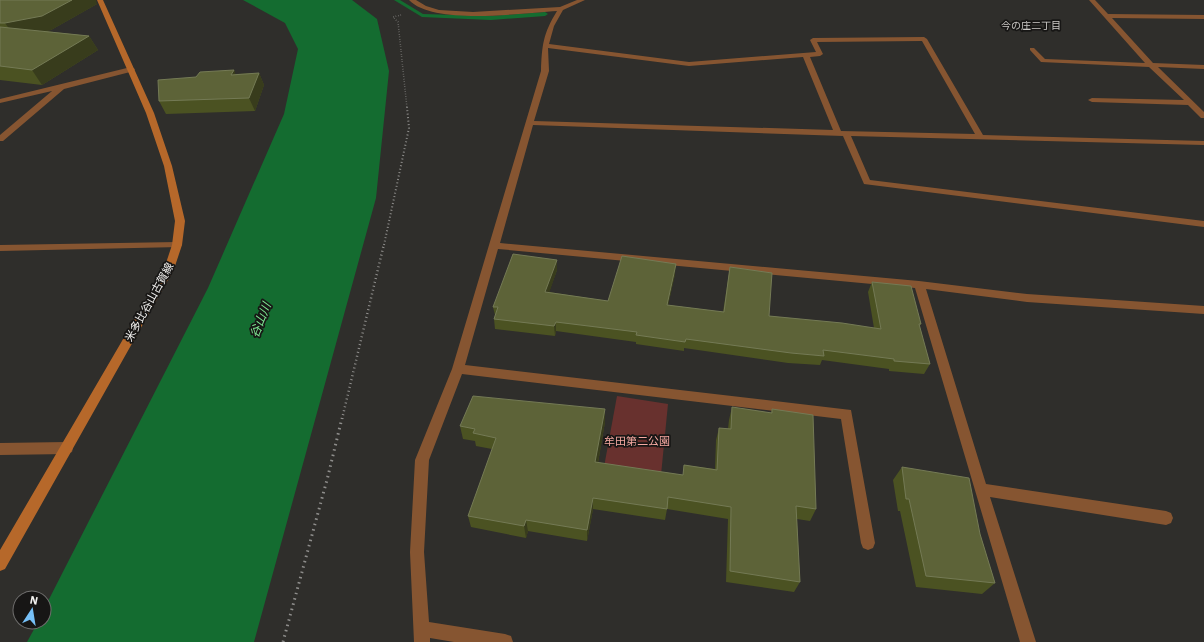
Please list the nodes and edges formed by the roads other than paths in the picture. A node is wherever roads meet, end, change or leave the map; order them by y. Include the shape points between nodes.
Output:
1 (100, 0) edge
2 (412, 0) edge
3 (582, 0) edge
4 (1092, 0) edge
5 (561, 9) junction
6 (1106, 16) junction
7 (1204, 17) edge
8 (546, 46) junction
9 (1032, 49) dead end
10 (806, 55) junction
11 (1152, 65) junction
12 (1204, 67) edge
13 (131, 69) junction
14 (61, 87) junction
15 (1092, 100) dead end
16 (0, 101) edge
17 (1191, 103) junction
18 (1204, 116) edge
19 (530, 123) junction
20 (842, 134) junction
21 (980, 136) junction
22 (0, 139) edge
23 (1204, 142) edge
24 (1204, 224) edge
25 (177, 245) junction
26 (495, 246) junction
27 (0, 248) edge
28 (920, 285) junction
29 (1204, 310) edge
30 (458, 369) junction
31 (66, 448) junction
32 (0, 449) edge
33 (981, 489) junction
34 (1166, 518) dead end
35 (868, 542) dead end
36 (0, 564) edge
37 (422, 636) edge
38 (505, 642) edge
39 (1028, 642) edge

1 - 13 main road, 米多比谷山古賀線
2 - 5 street via 424,8 448,13
3 - 5 street
4 - 6 street
5 - 8 street via 551,26
6 - 7 street
6 - 11 street
8 - 10 street via 689,64
8 - 19 street via 545,71
9 - 11 street via 1043,61
10 - 20 street
10 - 21 street via 820,54 813,40 924,39
11 - 12 street
11 - 17 street
13 - 14 street
13 - 25 main road, 米多比谷山古賀線 via 150,113 168,166 180,221
14 - 16 street
14 - 22 street
15 - 17 street
17 - 18 street
19 - 20 street
19 - 26 street
20 - 21 street
20 - 24 street via 867,182
21 - 23 street
25 - 27 street
25 - 31 main road, 米多比谷山古賀線 via 169,269
26 - 28 street
26 - 30 street
28 - 29 street via 1027,298
28 - 33 street
30 - 35 street via 847,414
30 - 37 street via 422,460 417,552
31 - 32 street
31 - 36 main road, 米多比谷山古賀線
33 - 34 street
33 - 39 street
37 - 38 street

